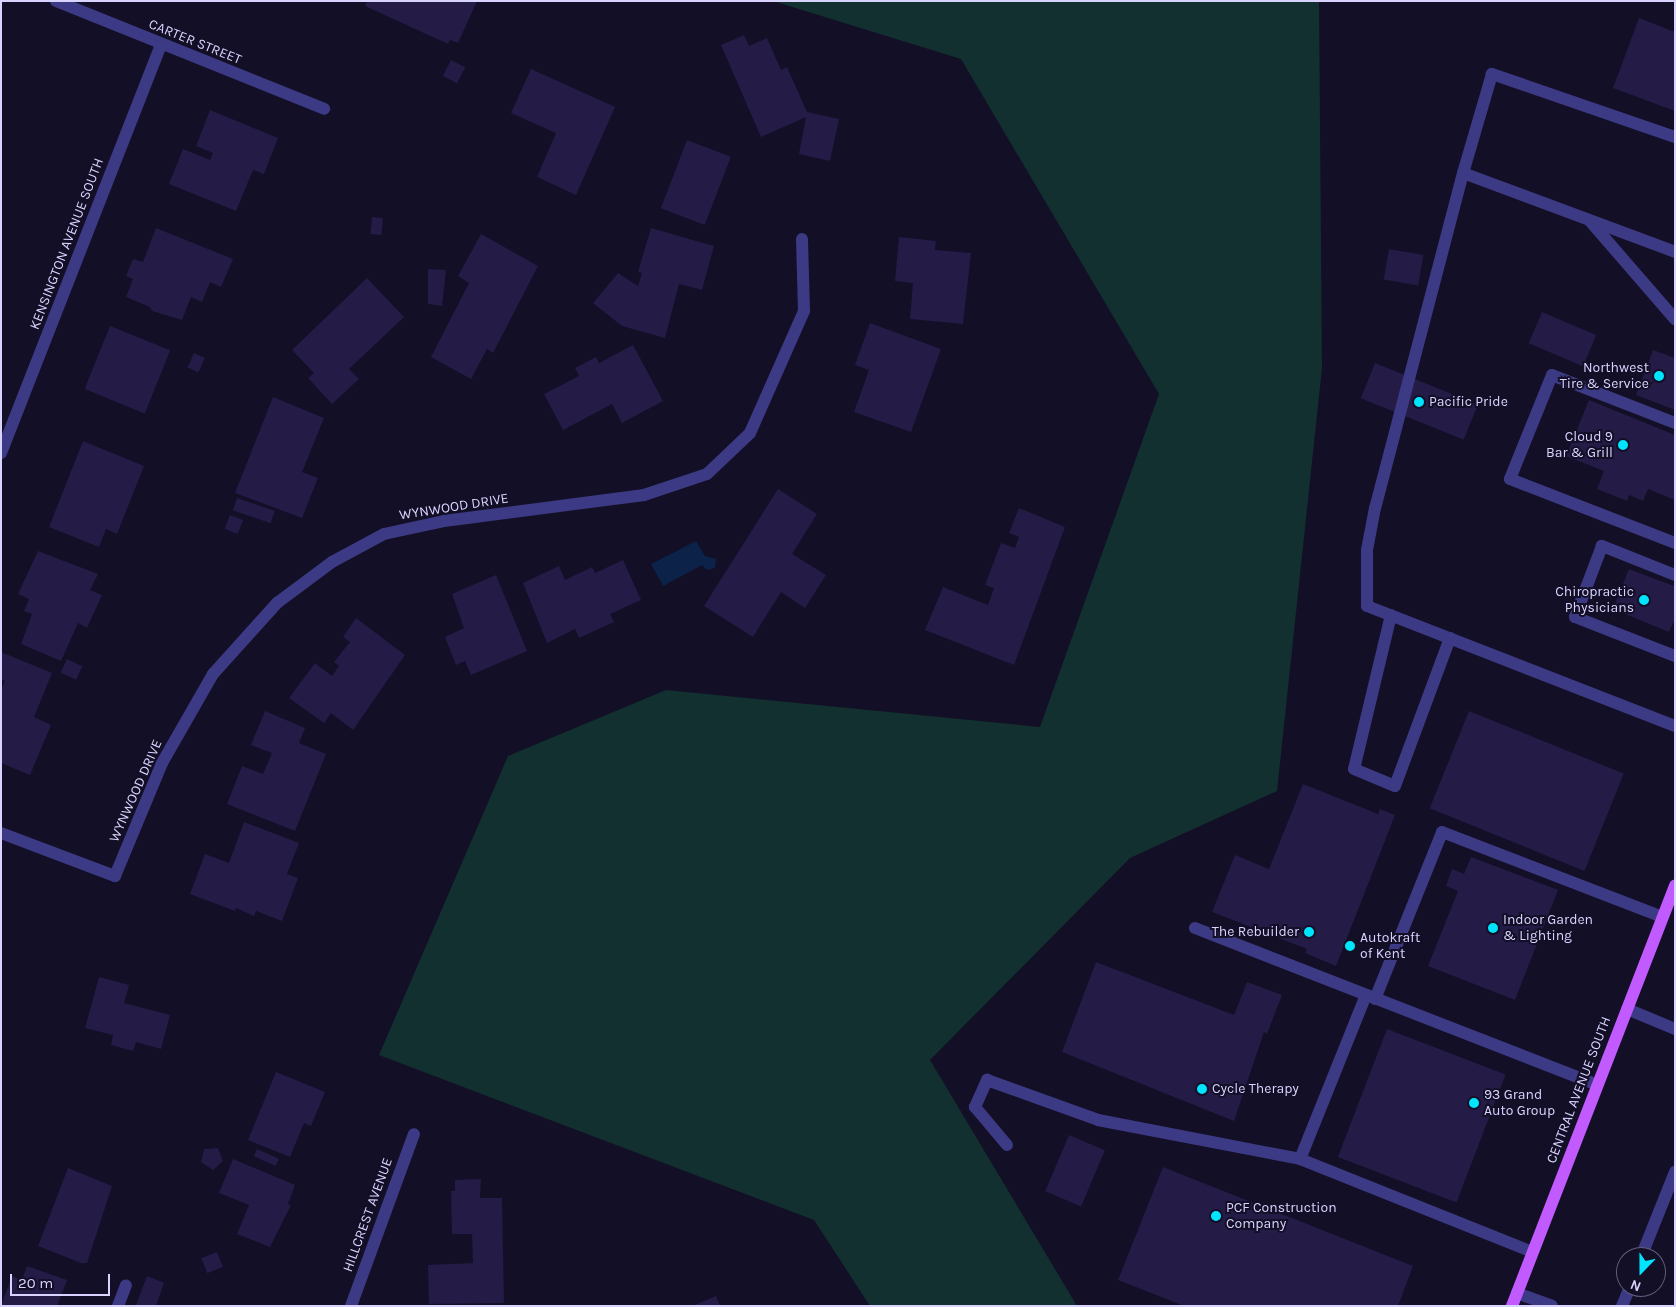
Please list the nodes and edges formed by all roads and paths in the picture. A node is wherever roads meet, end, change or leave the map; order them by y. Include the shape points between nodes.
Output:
1 (56, 1) edge
2 (162, 45) junction
3 (324, 109) dead end
4 (1675, 137) edge
5 (1463, 173) junction
6 (1590, 220) junction
7 (802, 240) dead end
8 (1675, 252) edge
9 (1675, 319) edge
10 (1675, 422) edge
11 (1, 453) edge
12 (1675, 543) edge
13 (1675, 574) edge
14 (1391, 615) junction
15 (1450, 638) junction
16 (1675, 656) edge
17 (1675, 726) edge
18 (1, 833) edge
19 (1675, 885) edge
20 (1662, 916) junction
21 (1195, 928) dead end
22 (1370, 997) junction
23 (1627, 1009) junction
24 (1675, 1029) edge
25 (1597, 1086) junction
26 (414, 1134) dead end
27 (1007, 1145) dead end
28 (1300, 1160) junction
29 (1675, 1172) edge
30 (1645, 1247) edge
31 (1532, 1252) junction
32 (126, 1285) dead end
33 (1517, 1293) junction
34 (118, 1306) edge
35 (351, 1306) edge
36 (1512, 1306) edge
37 (1552, 1306) edge

1 - 2 street, CARTER STREET
2 - 3 street, CARTER STREET
2 - 11 street, KENSINGTON AVENUE SOUTH
4 - 5 street via 1492,74
5 - 6 street
5 - 14 street via 1375,508 1367,550 1367,606
6 - 8 street
6 - 9 street
7 - 18 street, WYNWOOD DRIVE via 804,311 750,433 707,474 675,488 644,496 444,521 384,534 332,562 277,603 213,674 162,763 116,876
10 - 12 street via 1552,375 1510,479
13 - 16 street via 1602,546 1575,617
14 - 15 street
14 - 15 street via 1354,769 1395,786
15 - 17 street
19 - 20 main road, CENTRAL AVENUE SOUTH
20 - 22 street via 1442,832
20 - 23 main road, CENTRAL AVENUE SOUTH
21 - 22 street
22 - 25 street
22 - 28 street
23 - 24 street
23 - 25 main road, CENTRAL AVENUE SOUTH
25 - 31 main road, CENTRAL AVENUE SOUTH
26 - 35 street, HILLCREST AVENUE
27 - 28 street via 975,1107 987,1080 1098,1120
28 - 31 street
29 - 30 street
31 - 33 main road, CENTRAL AVENUE SOUTH
32 - 34 street
33 - 36 main road, CENTRAL AVENUE SOUTH
33 - 37 street

